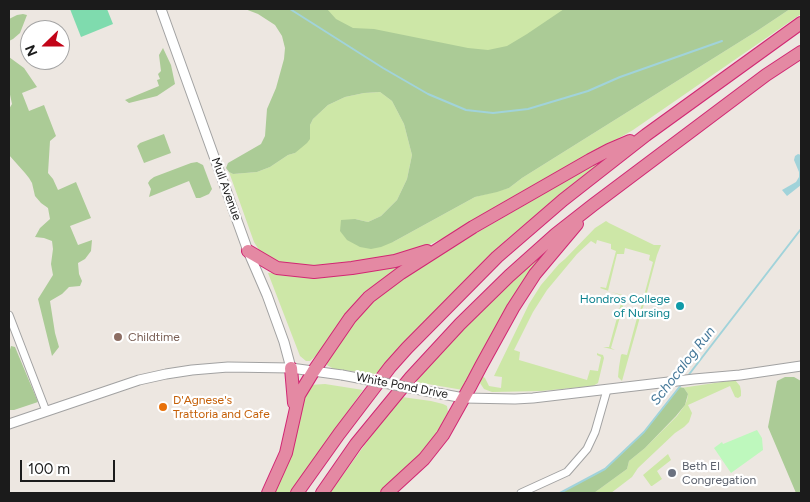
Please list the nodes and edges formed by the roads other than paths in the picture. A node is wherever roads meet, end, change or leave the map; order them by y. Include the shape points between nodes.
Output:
1 (161, 9) edge
2 (801, 23) edge
3 (801, 52) edge
4 (646, 135) junction
5 (592, 205) junction
6 (441, 247) junction
7 (248, 251) junction
8 (9, 314) edge
9 (799, 366) edge
10 (291, 368) junction
11 (313, 372) junction
12 (607, 390) junction
13 (464, 398) junction
14 (46, 411) junction
15 (294, 416) junction
16 (9, 424) edge
17 (268, 493) edge
18 (297, 493) edge
19 (322, 493) edge
20 (387, 493) edge
21 (521, 493) edge

1 - 7 street, Mull Avenue
2 - 4 highway
3 - 5 highway
4 - 6 highway via 590,160
4 - 18 highway via 497,257 407,348
5 - 13 highway via 527,286
5 - 19 highway via 481,302 432,354 356,444
6 - 7 highway via 395,261 314,272 277,268
6 - 11 highway via 369,297 350,318
7 - 10 street, Mull Avenue via 267,295
8 - 14 street
9 - 12 street, White Pond Drive
10 - 11 street, White Pond Drive
10 - 14 street, White Pond Drive via 228,367 166,374
10 - 15 highway
11 - 13 street, White Pond Drive, bridge
11 - 15 highway via 299,395
12 - 13 street, White Pond Drive via 533,398
12 - 21 street via 587,449 567,472
13 - 20 highway via 433,448
14 - 16 street, White Pond Drive
15 - 17 highway via 286,453

